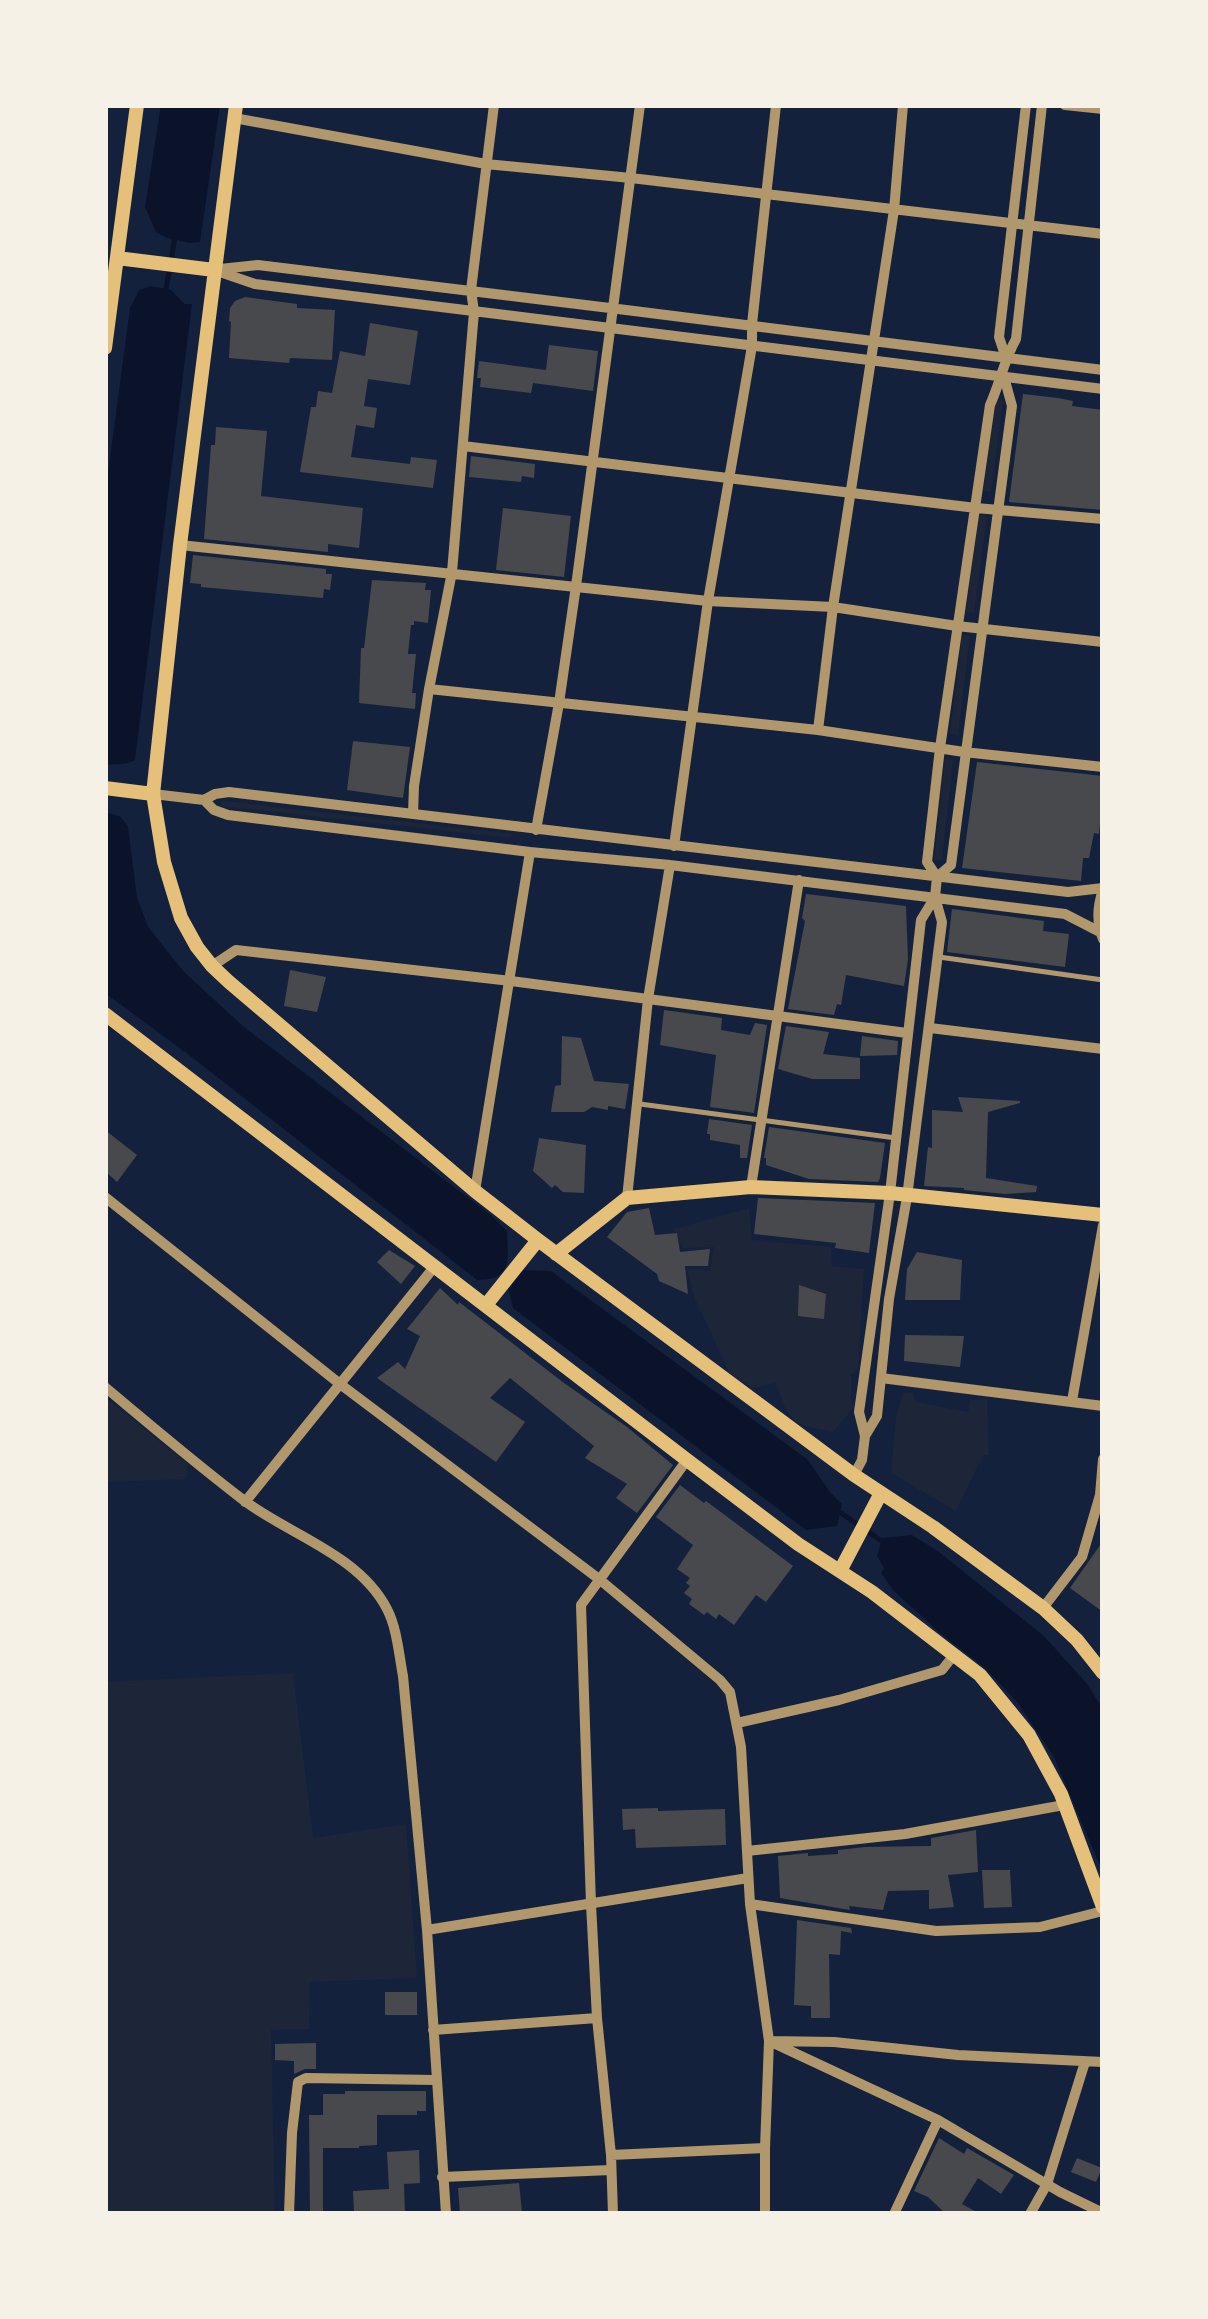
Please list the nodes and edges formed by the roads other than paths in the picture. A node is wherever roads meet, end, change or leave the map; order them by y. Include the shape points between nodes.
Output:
1 (137, 105) edge
2 (494, 105) edge
3 (640, 105) edge
4 (776, 105) edge
5 (903, 105) edge
6 (1026, 105) edge
7 (1042, 105) edge
8 (1065, 105) edge
9 (1103, 108) edge
10 (235, 111) edge
11 (486, 164) junction
12 (631, 178) junction
13 (765, 194) junction
14 (894, 210) junction
15 (1012, 223) junction
16 (1029, 225) junction
17 (1103, 234) edge
18 (111, 258) edge
19 (214, 270) junction
20 (471, 290) junction
21 (612, 309) junction
22 (474, 312) junction
23 (752, 324) junction
24 (609, 328) junction
25 (872, 342) junction
26 (752, 346) junction
27 (105, 348) edge
28 (1006, 358) junction
29 (869, 361) junction
30 (1103, 370) edge
31 (1004, 376) junction
32 (1103, 389) edge
33 (463, 446) junction
34 (592, 461) junction
35 (728, 477) junction
36 (851, 492) junction
37 (976, 508) junction
38 (998, 509) junction
39 (1103, 519) edge
40 (180, 545) junction
41 (452, 572) junction
42 (576, 586) junction
43 (708, 601) junction
44 (833, 607) junction
45 (957, 626) junction
46 (981, 629) junction
47 (1103, 642) edge
48 (428, 689) junction
49 (558, 704) junction
50 (692, 718) junction
51 (818, 730) junction
52 (940, 748) junction
53 (964, 752) junction
54 (1103, 767) edge
55 (105, 788) edge
56 (153, 794) junction
57 (204, 800) junction
58 (412, 814) junction
59 (536, 830) junction
60 (674, 846) junction
61 (530, 852) junction
62 (670, 865) junction
63 (937, 877) junction
64 (799, 880) junction
65 (1103, 889) edge
66 (936, 898) junction
67 (1102, 936) edge
68 (939, 957) junction
69 (212, 966) junction
70 (1103, 980) edge
71 (511, 981) junction
72 (648, 999) junction
73 (105, 1014) edge
74 (777, 1016) junction
75 (930, 1028) junction
76 (907, 1033) junction
77 (1103, 1048) edge
78 (637, 1104) junction
79 (761, 1120) junction
80 (896, 1138) junction
81 (751, 1187) junction
82 (476, 1191) junction
83 (890, 1193) junction
84 (907, 1196) junction
85 (105, 1197) edge
86 (627, 1198) junction
87 (1103, 1215) edge
88 (1103, 1225) edge
89 (533, 1246) junction
90 (556, 1254) junction
91 (435, 1266) junction
92 (490, 1300) junction
93 (881, 1378) junction
94 (340, 1384) junction
95 (105, 1388) edge
96 (1072, 1401) junction
97 (1103, 1406) edge
98 (866, 1436) junction
99 (1103, 1459) edge
100 (687, 1460) junction
101 (854, 1475) junction
102 (879, 1498) junction
103 (1101, 1501) edge
104 (245, 1502) junction
105 (840, 1571) junction
106 (599, 1579) junction
107 (1042, 1608) junction
108 (954, 1655) junction
109 (1103, 1673) edge
110 (737, 1723) junction
111 (1064, 1805) junction
112 (747, 1851) junction
113 (748, 1878) junction
114 (591, 1904) junction
115 (750, 1904) junction
116 (1103, 1909) edge
117 (427, 1930) junction
118 (597, 2018) junction
119 (433, 2030) junction
120 (769, 2041) junction
121 (1085, 2062) junction
122 (1103, 2062) edge
123 (436, 2080) junction
124 (938, 2120) junction
125 (765, 2148) junction
126 (611, 2154) junction
127 (611, 2170) junction
128 (442, 2177) junction
129 (1047, 2184) junction
130 (1103, 2213) edge
131 (289, 2214) edge
132 (446, 2214) edge
133 (613, 2214) edge
134 (765, 2214) edge
135 (894, 2214) edge
136 (1030, 2214) edge

1 - 18 main road
2 - 11 street
3 - 12 street
4 - 13 street
5 - 14 street
6 - 15 street
7 - 16 street
8 - 9 street
10 - 11 street
10 - 19 main road
11 - 12 street
11 - 20 street
12 - 13 street
12 - 21 street
13 - 14 street
13 - 23 street
14 - 15 street
14 - 25 street
15 - 16 street
15 - 28 street via 999,336
16 - 17 street
16 - 28 street via 1016,339
18 - 19 main road
18 - 27 main road
19 - 20 street via 258,264
19 - 22 street via 255,284
19 - 40 main road
20 - 21 street
20 - 22 street
21 - 23 street
21 - 24 street
22 - 24 street
22 - 33 street
23 - 25 street
23 - 26 street
24 - 26 street
24 - 34 street
25 - 28 street
25 - 29 street
26 - 29 street
26 - 35 street
28 - 30 street
28 - 31 street
29 - 31 street
29 - 36 street
31 - 32 street
31 - 37 street via 990,405
31 - 38 street via 1012,406
33 - 34 street
33 - 41 street
34 - 35 street
34 - 42 street
35 - 36 street
35 - 43 street
36 - 37 street
36 - 44 street
37 - 38 street
37 - 45 street
38 - 39 street
38 - 46 street
40 - 41 street
40 - 56 main road
41 - 42 street
41 - 48 street
42 - 43 street
42 - 49 street
43 - 44 street
43 - 50 street
44 - 45 street
44 - 51 street
45 - 46 street
45 - 52 street
46 - 47 street
46 - 53 street
48 - 49 street
48 - 58 street
49 - 50 street
49 - 59 street
50 - 51 street
50 - 60 street
51 - 52 street
52 - 53 street
52 - 63 street via 927,862
53 - 54 street
53 - 63 street via 951,865
55 - 56 main road
56 - 57 street
56 - 69 main road via 181,918
57 - 58 street via 229,792
57 - 61 street via 228,814
58 - 59 street
59 - 60 street
60 - 63 street
61 - 62 street
61 - 71 street
62 - 64 street
62 - 72 street
63 - 65 street via 1068,892
63 - 66 street
64 - 66 street
64 - 74 street
65 - 67 street via 1097,918
66 - 67 street via 1065,914
66 - 68 street
66 - 76 street via 922,920
68 - 70 lane
68 - 75 street
69 - 71 street via 236,950
69 - 82 main road
71 - 72 street
71 - 82 street
72 - 74 street
72 - 78 street
73 - 91 main road
74 - 76 street
74 - 79 street
75 - 77 street
75 - 84 street
76 - 80 street
78 - 79 lane
78 - 86 street
79 - 80 lane
79 - 81 street
80 - 83 street
81 - 83 main road
81 - 86 main road
82 - 89 main road
83 - 84 main road
83 - 98 street via 859,1412
84 - 87 main road
84 - 93 street
85 - 94 street
86 - 90 main road
88 - 96 street
89 - 90 main road
89 - 92 main road
90 - 101 main road
91 - 92 main road
91 - 94 street
92 - 100 main road
93 - 96 street
93 - 98 street via 878,1416
94 - 104 street
94 - 106 street
95 - 104 street
96 - 97 street
98 - 101 street
99 - 103 street
100 - 105 main road
100 - 106 street
101 - 102 main road
102 - 105 main road
102 - 107 main road via 948,1538
103 - 107 street via 1082,1557
104 - 117 street via 338,1557 387,1609 402,1676
105 - 108 main road
106 - 110 street via 720,1680
106 - 114 street via 581,1605
107 - 109 main road
108 - 110 street via 942,1670
108 - 111 main road via 1029,1735
110 - 112 street
111 - 112 street via 905,1834
111 - 116 main road
112 - 113 street
113 - 114 street
113 - 115 street
114 - 117 street
114 - 118 street
115 - 116 street via 936,1931 1040,1927
115 - 120 street
117 - 119 street
118 - 119 street
118 - 126 street
119 - 123 street
120 - 121 street
120 - 124 street
120 - 125 street
121 - 122 street
121 - 129 street
123 - 128 street
123 - 131 street via 298,2082
124 - 129 street
124 - 135 street
125 - 126 street
125 - 134 street
126 - 127 street
127 - 128 street
127 - 133 street
128 - 132 street
129 - 130 street
129 - 136 street

